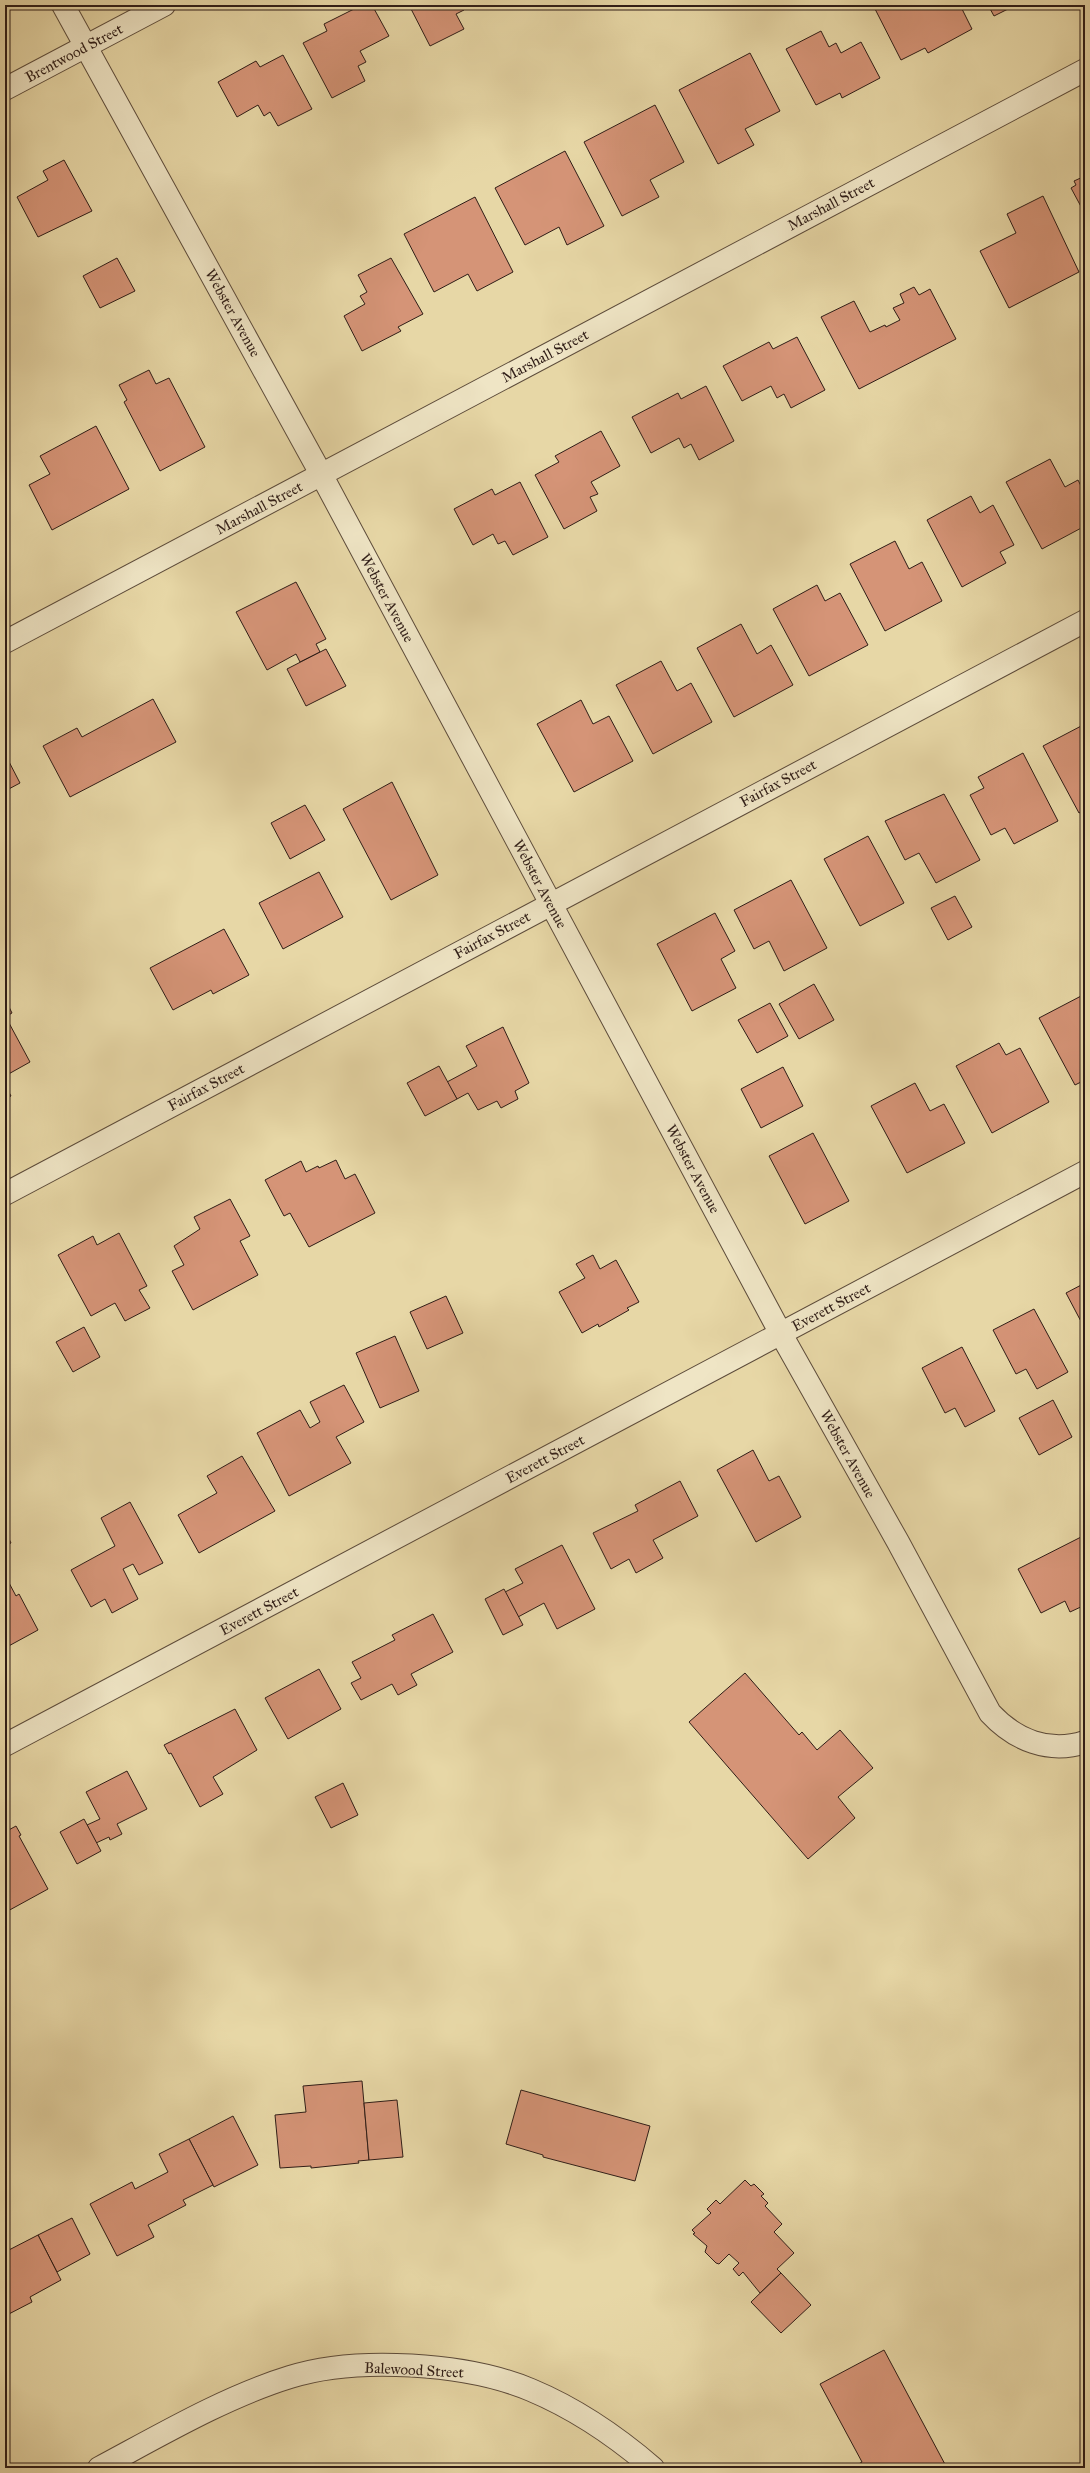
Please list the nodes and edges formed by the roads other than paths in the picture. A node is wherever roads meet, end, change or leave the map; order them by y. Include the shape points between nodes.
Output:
1 (63, 5) edge
2 (164, 5) edge
3 (87, 46) junction
4 (1085, 70) edge
5 (5, 90) edge
6 (321, 474) junction
7 (1085, 621) edge
8 (5, 642) edge
9 (552, 904) junction
10 (1085, 1172) edge
11 (5, 1194) edge
12 (781, 1334) junction
13 (1085, 1742) edge
14 (5, 1745) edge
15 (99, 2468) edge
16 (653, 2468) edge

1 - 3 street, Webster Avenue
2 - 3 street, Brentwood Street
3 - 5 street, Brentwood Street
3 - 6 street, Webster Avenue
4 - 6 street, Marshall Street
6 - 8 street, Marshall Street
6 - 9 street, Webster Avenue
7 - 9 street, Fairfax Street
9 - 11 street, Fairfax Street
9 - 12 street, Webster Avenue
10 - 12 street, Everett Street
12 - 13 street, Webster Avenue via 898,1542 990,1713 1014,1733 1037,1744 1066,1747
12 - 14 street, Everett Street
15 - 16 street, Balewood Street via 178,2425 290,2376 332,2368 384,2365 482,2375 531,2390 587,2420 636,2453

